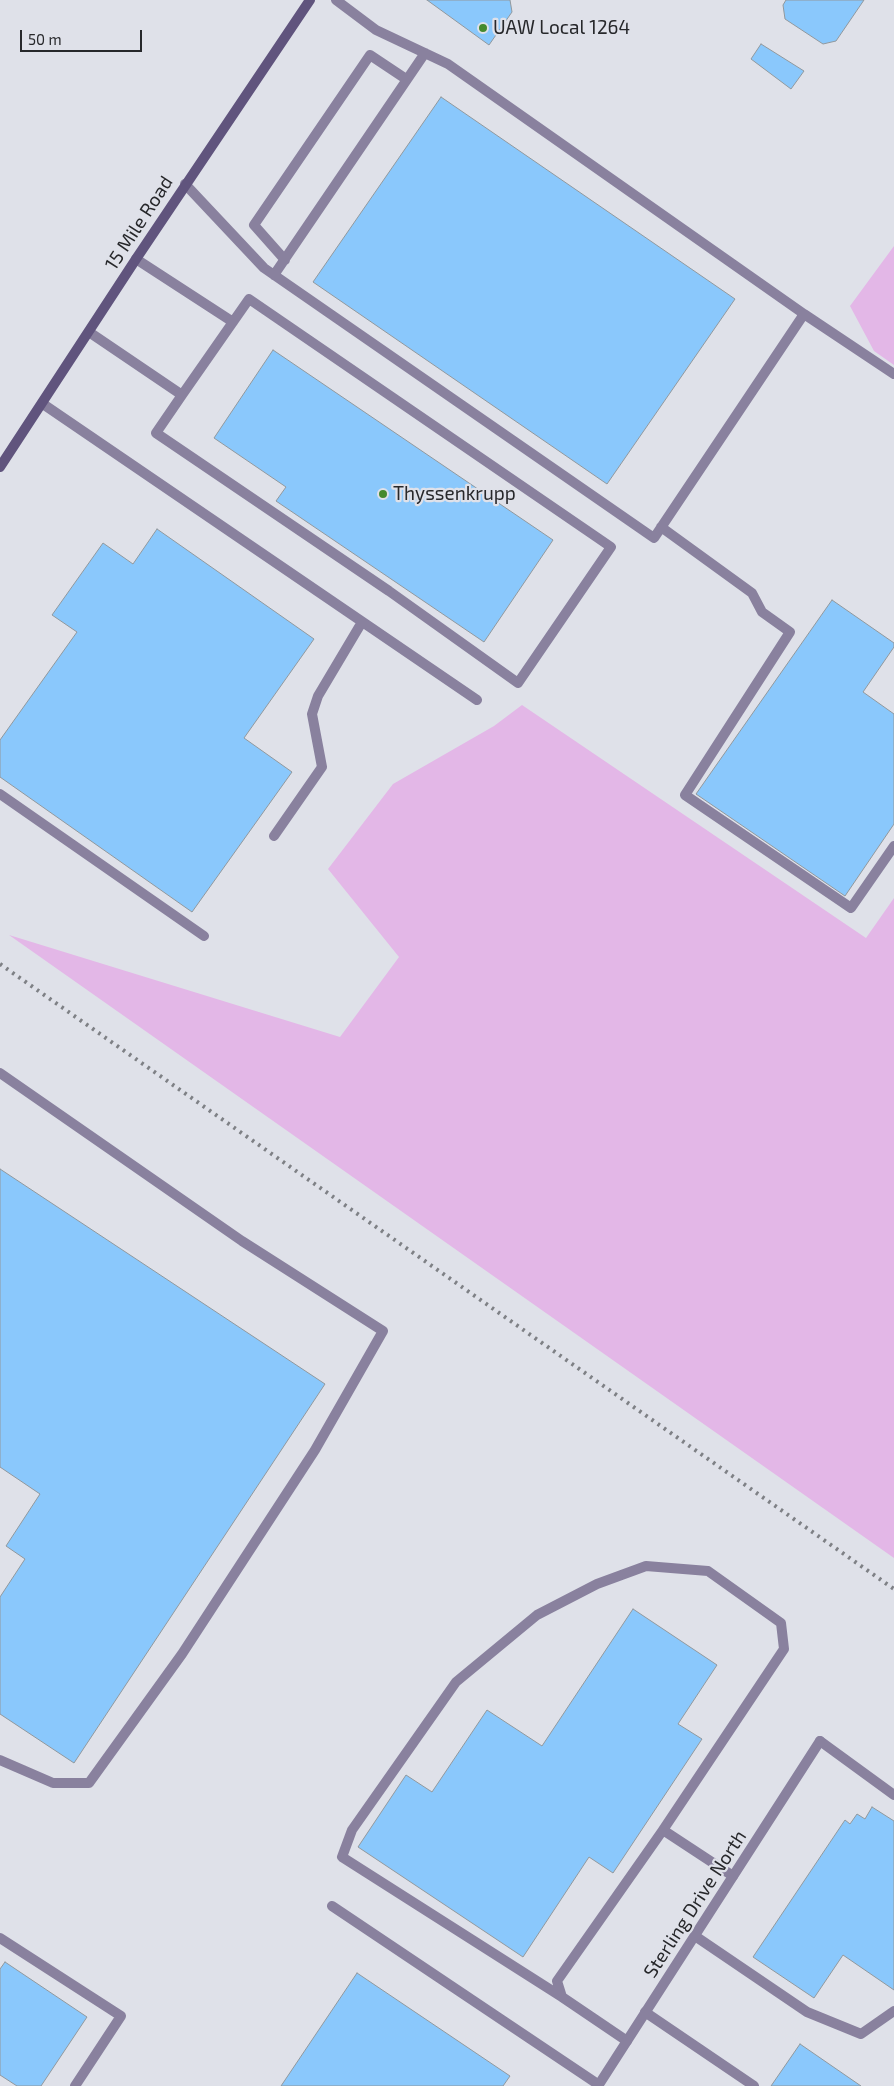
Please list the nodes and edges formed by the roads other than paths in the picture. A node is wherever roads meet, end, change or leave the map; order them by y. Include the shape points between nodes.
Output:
1 (310, 0) edge
2 (336, 0) edge
3 (424, 53) junction
4 (406, 79) junction
5 (185, 184) junction
6 (136, 258) junction
7 (285, 260) junction
8 (274, 275) junction
9 (804, 314) junction
10 (233, 322) junction
11 (89, 332) junction
12 (894, 374) edge
13 (182, 395) junction
14 (43, 404) junction
15 (0, 467) edge
16 (661, 527) junction
17 (362, 622) junction
18 (477, 700) dead end
19 (0, 794) edge
20 (274, 836) dead end
21 (894, 846) edge
22 (204, 936) dead end
23 (0, 1073) edge
24 (0, 1760) edge
25 (894, 1795) edge
26 (663, 1830) junction
27 (733, 1876) junction
28 (332, 1906) dead end
29 (695, 1936) junction
30 (0, 1938) edge
31 (562, 1997) junction
32 (894, 2011) edge
33 (646, 2012) junction
34 (627, 2041) junction
35 (599, 2085) edge
36 (75, 2086) edge
37 (754, 2086) edge

1 - 5 main road, 15 Mile Road
2 - 3 street via 376,30
3 - 4 street
3 - 9 street via 464,74
4 - 7 street
4 - 7 street via 370,55 254,224
5 - 6 main road, 15 Mile Road
5 - 8 street
6 - 10 street
6 - 11 main road, 15 Mile Road
7 - 8 street
8 - 16 street via 654,538
9 - 12 street
9 - 16 street
10 - 13 street
10 - 13 street via 249,299 611,548 518,683 156,433
11 - 13 street
11 - 14 main road, 15 Mile Road
14 - 15 main road, 15 Mile Road
14 - 17 street
16 - 21 street via 752,593 762,612 790,632 685,795 851,908
17 - 18 street
17 - 20 street via 318,696 312,714 322,767
19 - 22 street
23 - 24 street via 242,1241 383,1331 310,1458 182,1654 89,1783 53,1783
25 - 27 street, Sterling Drive North via 820,1741
26 - 27 street
26 - 31 street via 557,1981
26 - 31 street via 784,1648 781,1623 708,1571 646,1566 597,1584 537,1614 456,1682 352,1830 342,1857
27 - 29 street, Sterling Drive North
28 - 35 street
29 - 32 street via 807,2012 861,2034
29 - 33 street, Sterling Drive North
30 - 36 street via 121,2016
31 - 34 street
33 - 34 street, Sterling Drive North
33 - 37 street
34 - 35 street, Sterling Drive North

